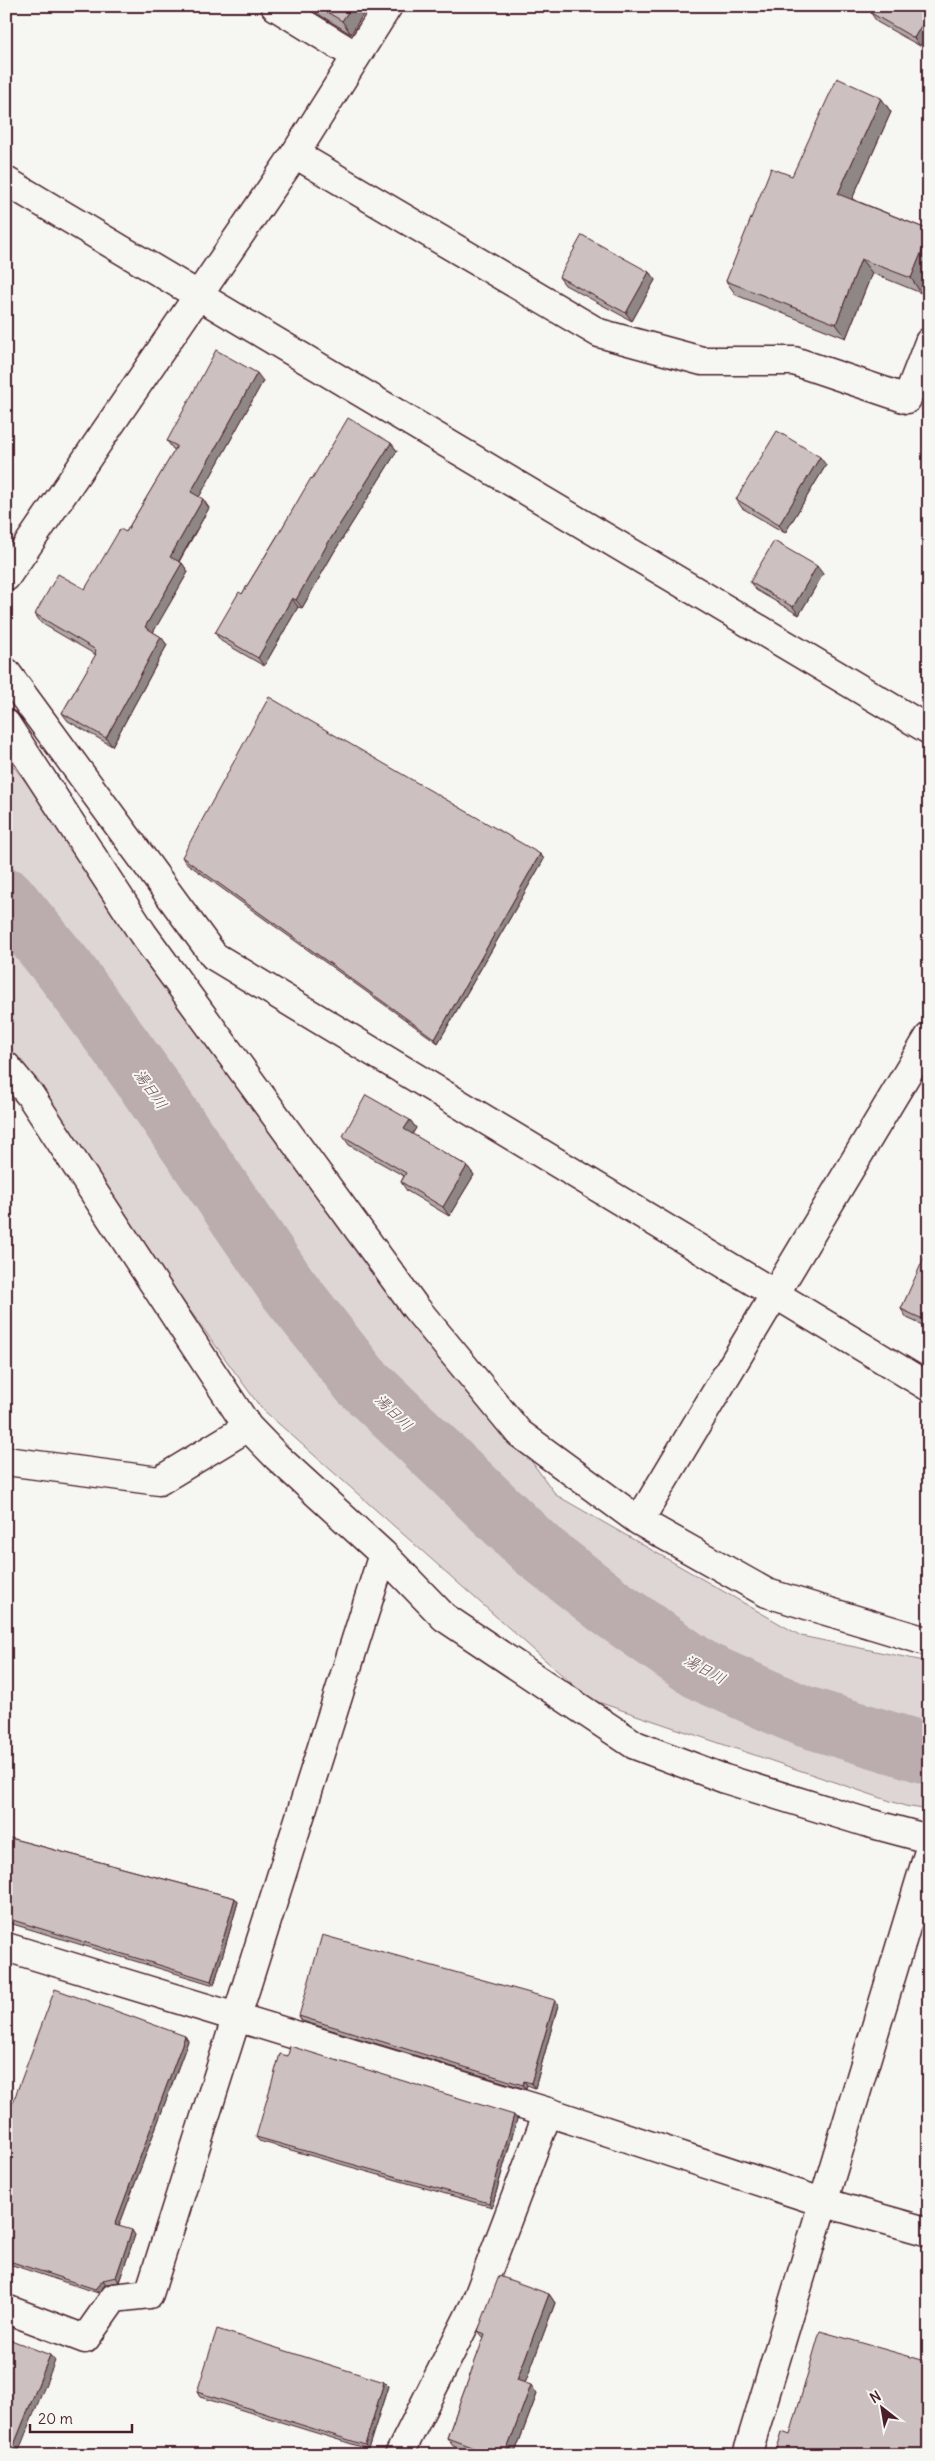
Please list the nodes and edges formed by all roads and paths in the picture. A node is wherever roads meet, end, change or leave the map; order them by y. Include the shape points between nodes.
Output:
1 (274, 6) edge
2 (388, 6) edge
3 (356, 56) junction
4 (295, 154) junction
5 (6, 180) edge
6 (201, 295) junction
7 (929, 342) edge
8 (6, 577) edge
9 (6, 672) edge
10 (6, 724) edge
11 (929, 730) edge
12 (929, 1036) edge
13 (6, 1066) edge
14 (775, 1294) junction
15 (929, 1386) edge
16 (248, 1427) junction
17 (6, 1462) edge
18 (639, 1521) junction
19 (383, 1554) junction
20 (929, 1642) edge
21 (929, 1839) edge
22 (929, 1851) edge
23 (6, 1947) edge
24 (236, 2017) junction
25 (548, 2112) junction
26 (822, 2202) junction
27 (929, 2232) edge
28 (6, 2309) edge
29 (399, 2455) edge
30 (747, 2455) edge

1 - 3 street
2 - 3 street
3 - 4 street
4 - 6 street
4 - 7 street via 599,333 702,361 794,361 906,399
5 - 6 street
6 - 8 street
6 - 11 street
9 - 14 street via 214,956
10 - 18 street via 143,934 415,1307 519,1433
12 - 14 street
13 - 16 street via 30,1095
14 - 15 street
14 - 18 street
16 - 17 street via 159,1482
16 - 19 street
18 - 20 street via 767,1593
19 - 21 street via 444,1617 635,1745 725,1779
19 - 24 street
22 - 26 street
23 - 24 street
24 - 25 street
24 - 28 street via 149,2294 114,2298 85,2339
25 - 26 street
25 - 29 street via 476,2302
26 - 27 street
26 - 30 street

